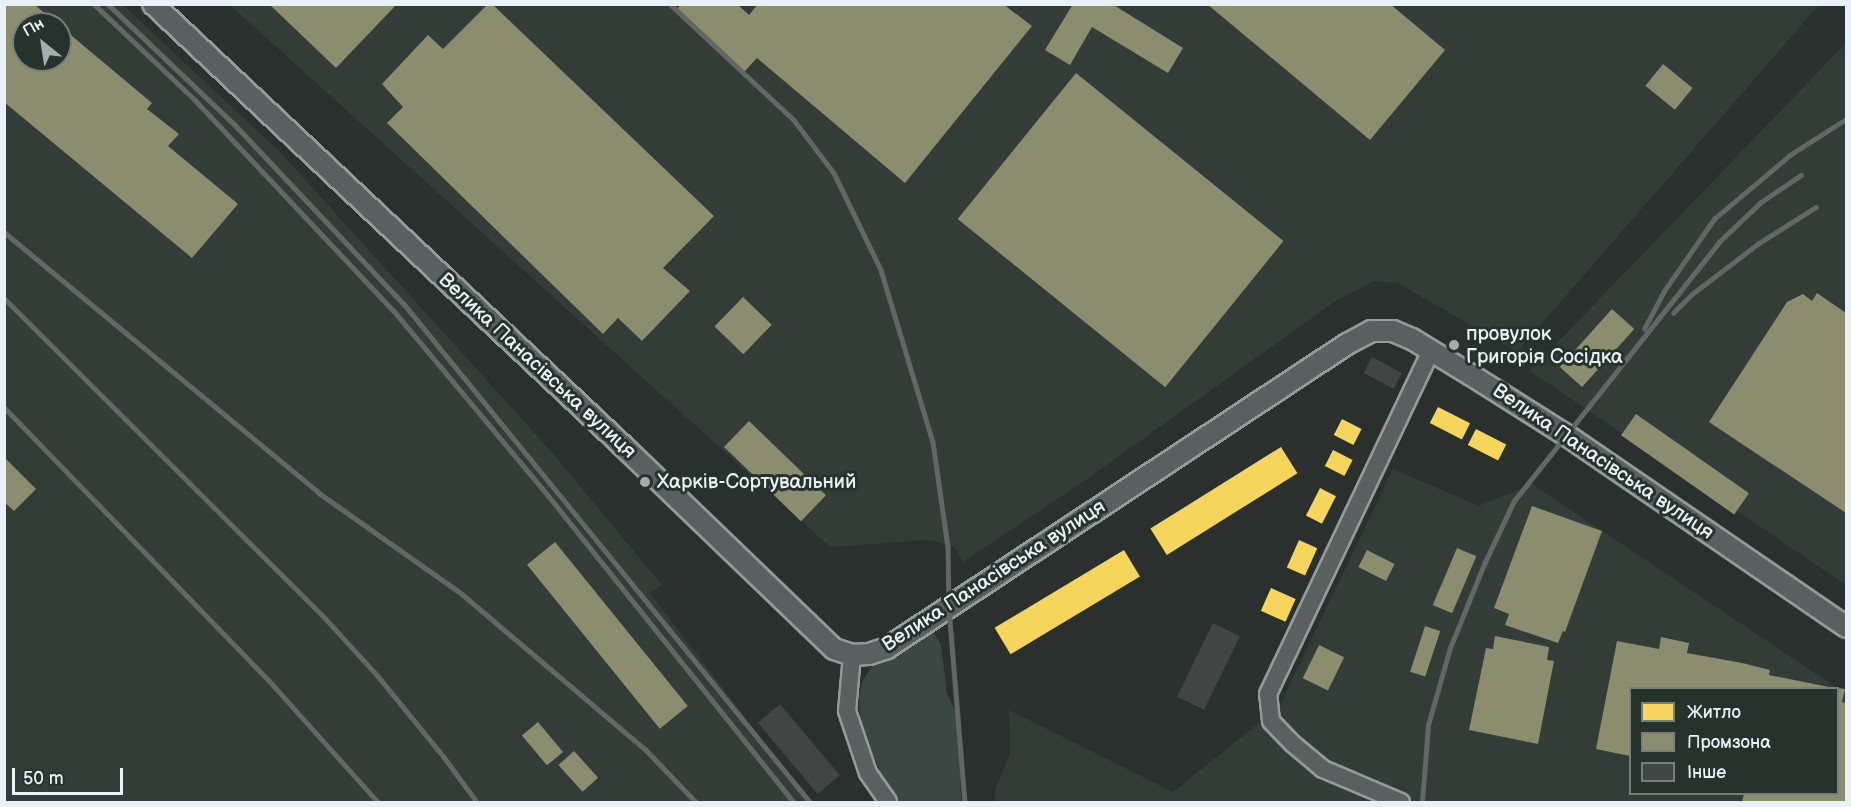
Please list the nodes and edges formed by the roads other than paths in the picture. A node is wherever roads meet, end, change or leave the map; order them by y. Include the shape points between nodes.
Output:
1 (153, 4) edge
2 (1431, 351) junction
3 (1846, 627) edge
4 (852, 655) junction
5 (888, 802) edge
6 (1399, 802) edge

1 - 4 street, Велика Панасівська вулиця via 623,446 811,629 834,649
2 - 3 street, Велика Панасівська вулиця via 1566,435
2 - 4 street, Велика Панасівська вулиця via 1393,332 1371,331 1355,339 896,642 869,654
2 - 6 street via 1268,694 1271,720 1323,769
4 - 5 street via 847,711 868,773

